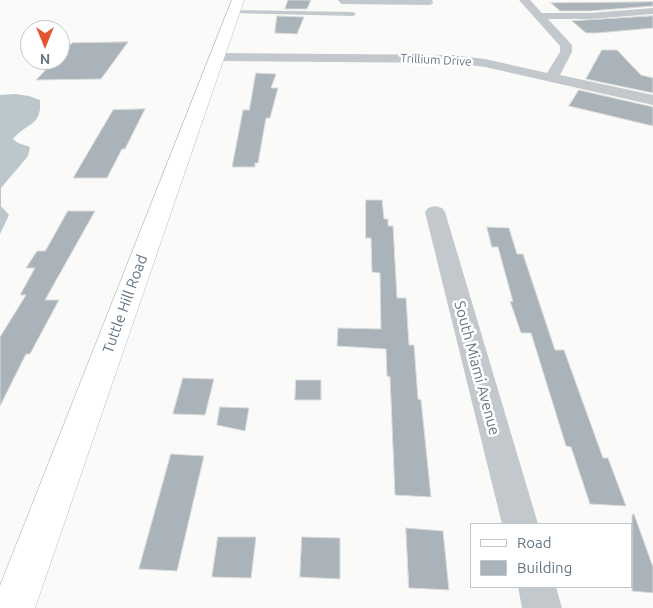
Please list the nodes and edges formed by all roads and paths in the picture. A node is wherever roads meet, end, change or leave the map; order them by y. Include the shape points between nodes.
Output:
1 (341, 0) edge
2 (429, 0) edge
3 (524, 0) edge
4 (235, 6) edge
5 (653, 11) edge
6 (353, 14) dead end
7 (540, 16) junction
8 (216, 57) junction
9 (551, 78) junction
10 (653, 100) edge
11 (435, 212) dead end
12 (520, 523) edge
13 (537, 588) edge
14 (13, 608) edge
15 (542, 608) edge

1 - 2 lane via 430,3
3 - 7 street
4 - 6 lane
4 - 8 main road, Tuttle Hill Road
5 - 7 street
7 - 9 street via 566,45 566,52
8 - 9 street, Trillium Drive via 453,59
8 - 14 main road, Tuttle Hill Road
9 - 10 street, Trillium Drive
11 - 12 street, South Miami Avenue
13 - 15 street

